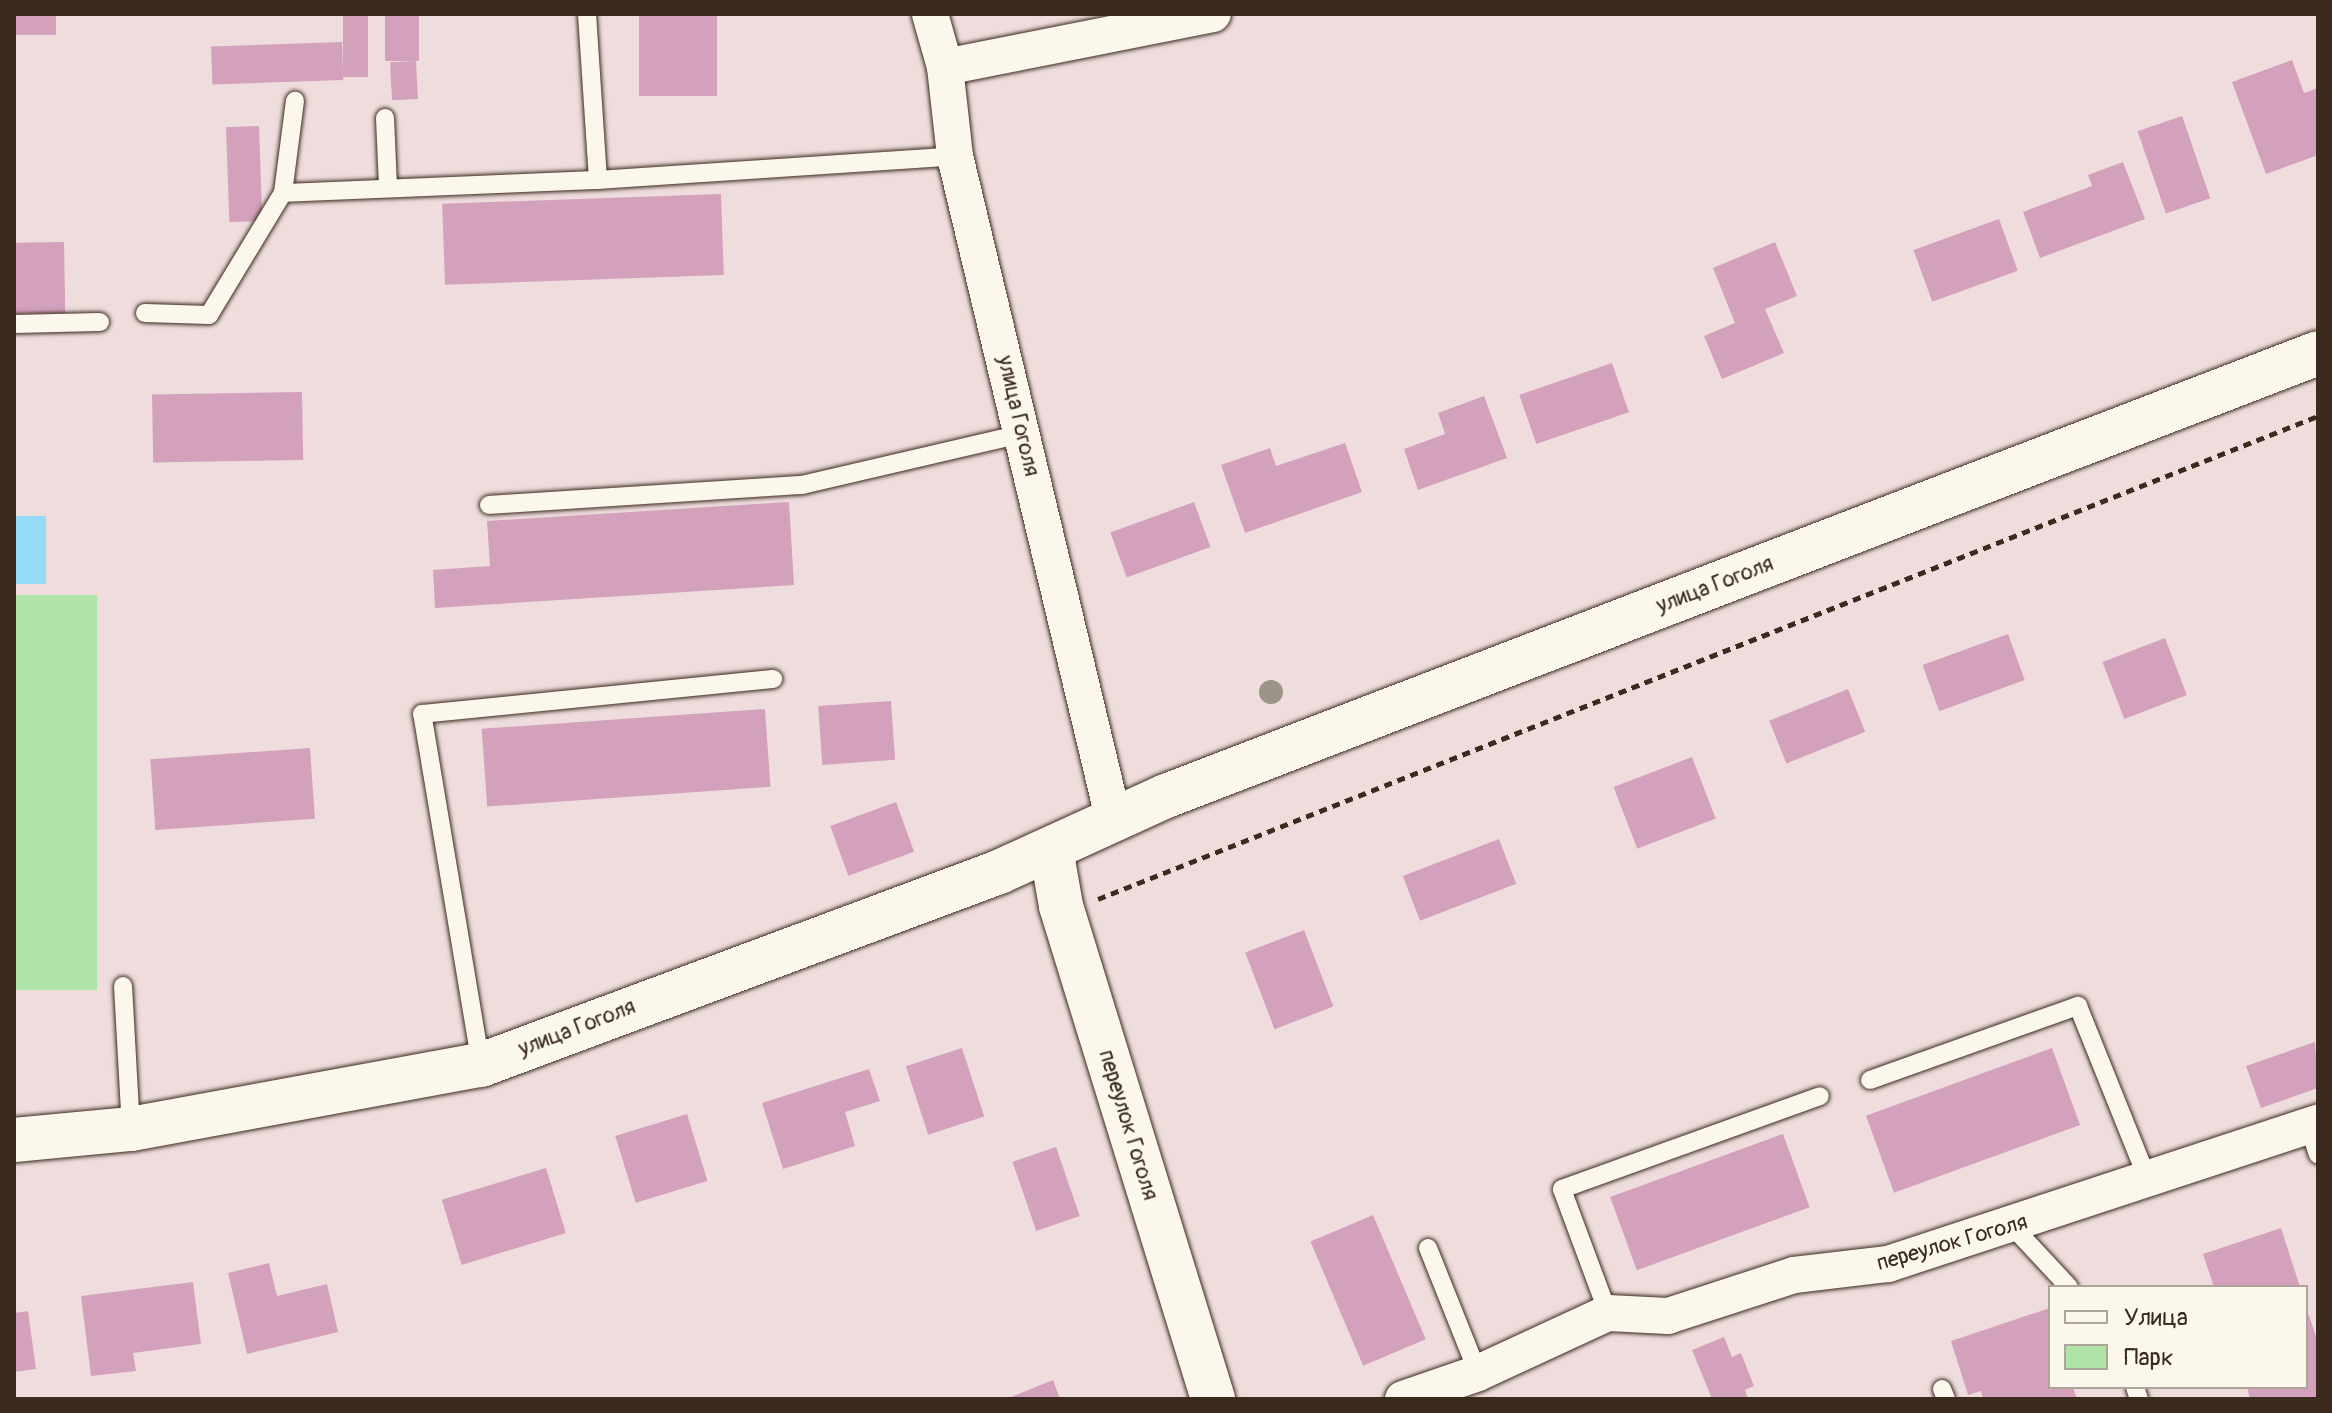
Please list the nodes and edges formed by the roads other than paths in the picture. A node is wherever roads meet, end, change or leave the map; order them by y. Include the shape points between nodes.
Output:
1 (587, 14) edge
2 (930, 14) edge
3 (1213, 14) edge
4 (945, 67) junction
5 (295, 101) dead end
6 (385, 118) dead end
7 (955, 156) junction
8 (598, 180) junction
9 (388, 187) junction
10 (283, 193) junction
11 (145, 313) dead end
12 (100, 322) dead end
13 (14, 324) edge
14 (2318, 353) edge
15 (1022, 434) junction
16 (489, 505) dead end
17 (773, 679) dead end
18 (1113, 817) junction
19 (1051, 849) junction
20 (123, 986) dead end
21 (481, 1065) junction
22 (1870, 1080) dead end
23 (1820, 1096) dead end
24 (131, 1129) junction
25 (2315, 1135) edge
26 (14, 1140) edge
27 (2149, 1183) junction
28 (2013, 1227) junction
29 (1428, 1248) dead end
30 (2067, 1285) edge
31 (1608, 1313) junction
32 (1478, 1373) junction
33 (1213, 1399) edge
34 (1403, 1399) edge

1 - 8 lane
2 - 4 street, улица Гоголя
3 - 4 street
4 - 7 street, улица Гоголя
5 - 10 lane
6 - 9 lane
7 - 8 lane
7 - 15 street, улица Гоголя
8 - 9 lane
9 - 10 lane
10 - 11 lane via 209,315
12 - 13 lane
14 - 18 main road, улица Гоголя
15 - 16 lane via 802,485
15 - 18 street, улица Гоголя
17 - 21 lane via 422,714
18 - 19 main road, улица Гоголя
19 - 21 main road, улица Гоголя
19 - 33 main road, переулок Гоголя via 1061,906
20 - 24 lane
21 - 24 main road, улица Гоголя
22 - 27 lane via 2078,1006
23 - 31 lane via 1562,1189
24 - 26 main road, улица Гоголя
25 - 27 street, переулок Гоголя
27 - 28 street, переулок Гоголя
28 - 30 lane
28 - 31 street, переулок Гоголя via 1888,1264 1794,1275 1668,1316
29 - 32 lane
31 - 32 street, переулок Гоголя
32 - 34 street, переулок Гоголя

